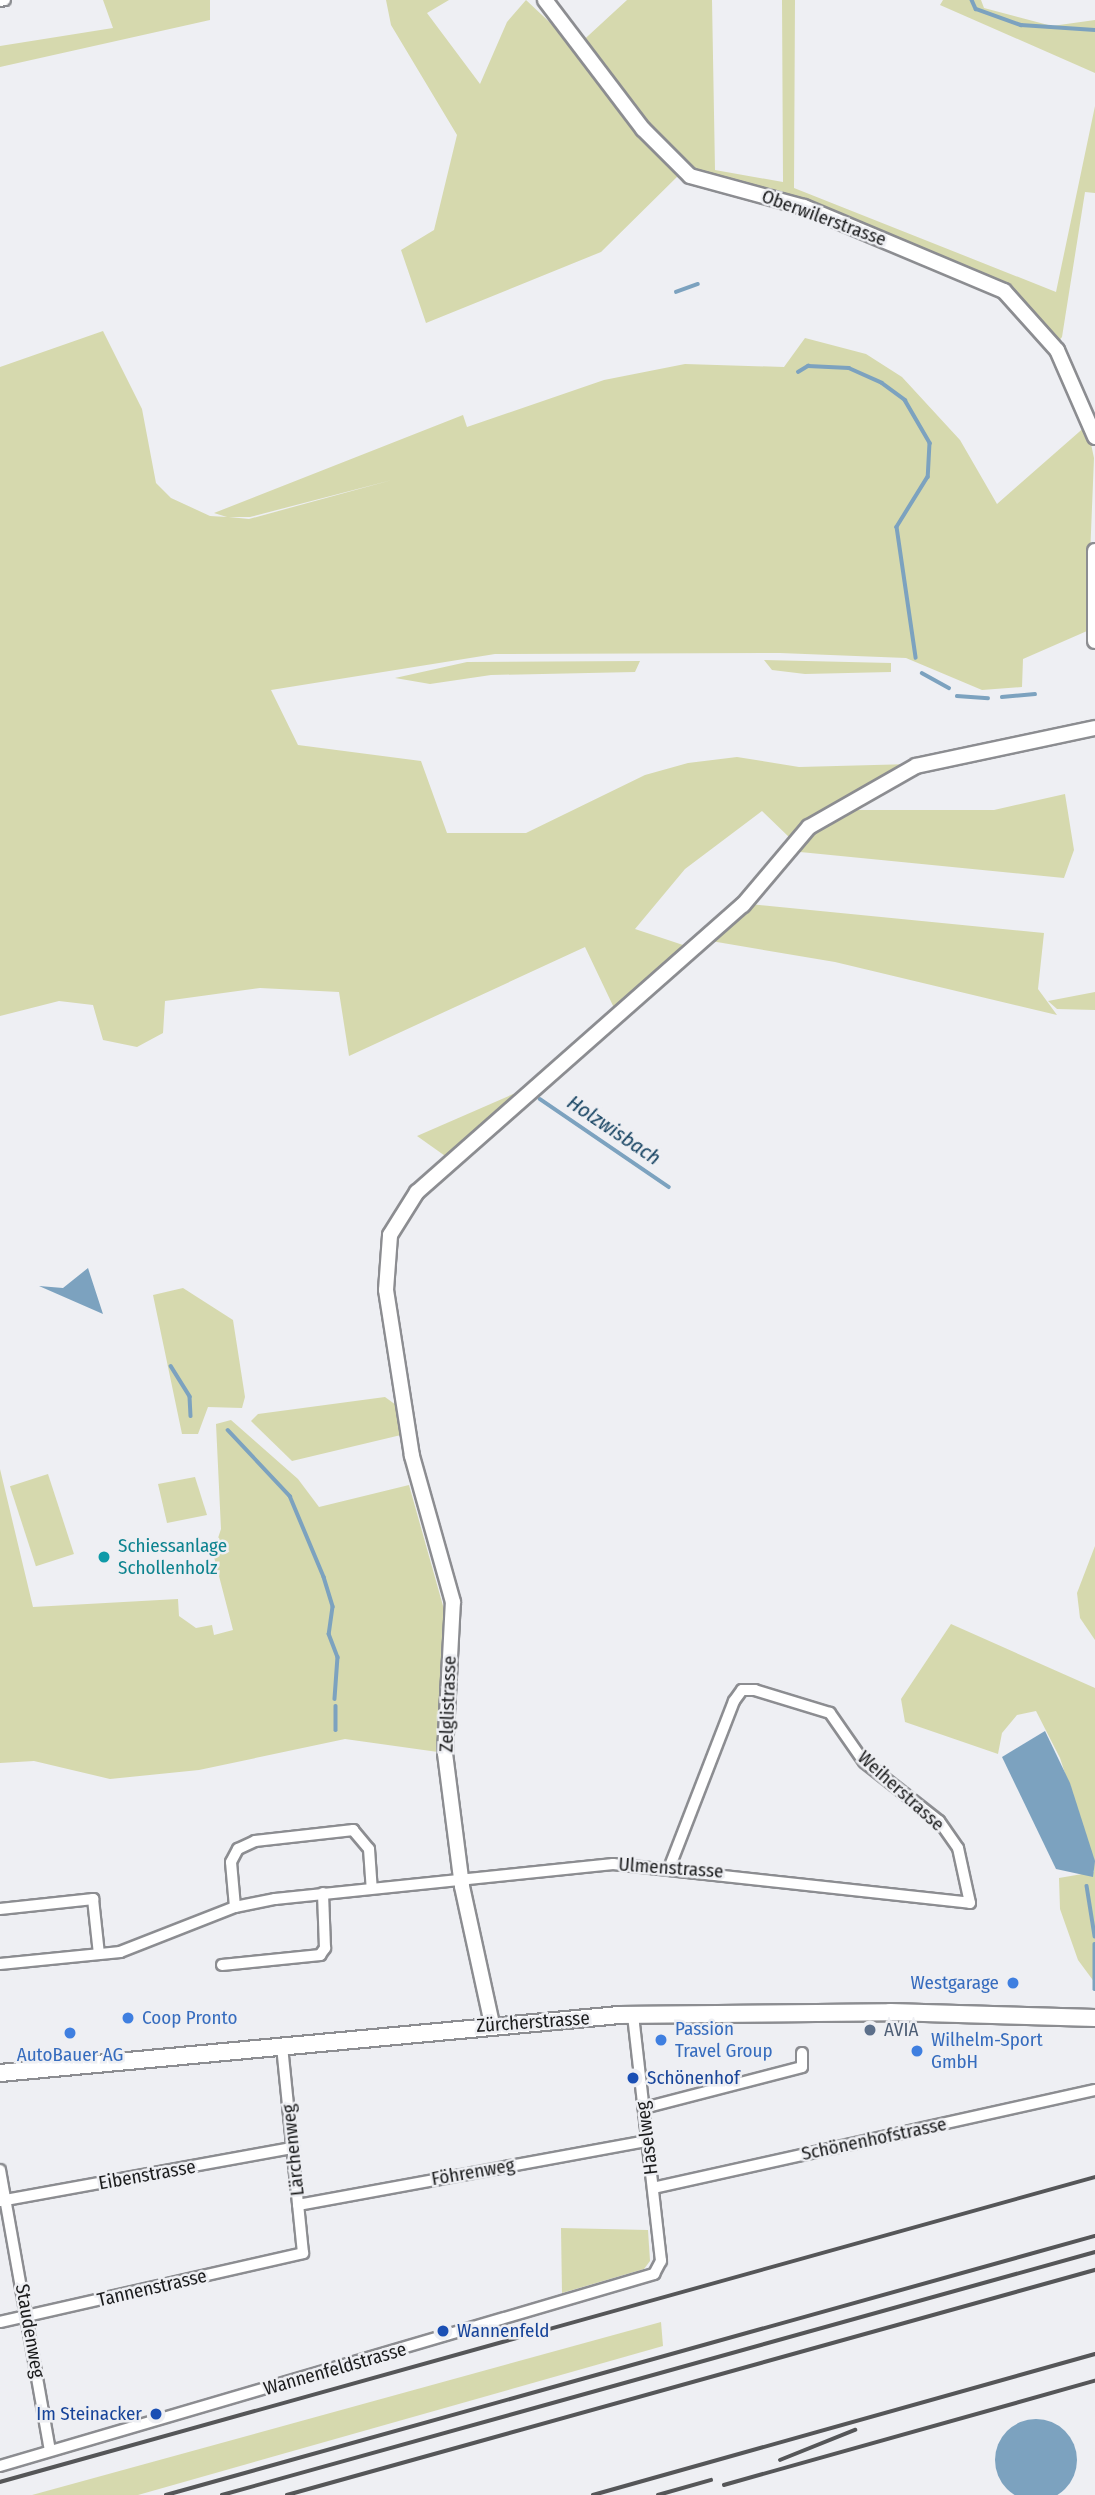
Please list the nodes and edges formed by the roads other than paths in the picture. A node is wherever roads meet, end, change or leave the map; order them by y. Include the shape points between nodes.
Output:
1 (545, 0) edge
2 (1095, 437) edge
3 (1095, 551) edge
4 (1095, 641) edge
5 (1095, 728) edge
6 (670, 1866) junction
7 (462, 1879) junction
8 (372, 1888) junction
9 (323, 1893) junction
10 (970, 1903) joint
11 (235, 1907) junction
12 (0, 1909) edge
13 (99, 1954) junction
14 (0, 1964) edge
15 (222, 1965) dead end
16 (1095, 2011) edge
17 (1069, 2014) junction
18 (633, 2015) junction
19 (1095, 2018) edge
20 (492, 2024) junction
21 (282, 2046) junction
22 (802, 2053) dead end
23 (0, 2073) edge
24 (1095, 2090) edge
25 (644, 2108) junction
26 (647, 2141) junction
27 (293, 2148) junction
28 (0, 2170) edge
29 (653, 2188) junction
30 (3, 2201) edge
31 (299, 2205) junction
32 (303, 2253) joint
33 (661, 2261) joint
34 (28, 2316) junction
35 (0, 2322) edge
36 (50, 2450) junction
37 (0, 2466) edge

1 - 2 street, Oberwilerstrasse via 643,129 690,176 804,207 1004,291 1057,350
3 - 4 street
5 - 7 street, Zelglistrasse via 916,766 809,827 743,905 417,1192 395,1226 385,1256 401,1387 417,1481 453,1602 444,1745
6 - 7 street, Ulmenstrasse via 613,1864
6 - 10 street, Ulmenstrasse
6 - 10 street, Weiherstrasse via 734,1701 742,1690 755,1690 830,1713 864,1762 939,1821 958,1849
7 - 8 street, Ulmenstrasse
7 - 20 street, Zelglistrasse
8 - 9 street, Ulmenstrasse
8 - 11 street via 369,1849 353,1830 256,1841 238,1849 231,1862
9 - 11 street, Ulmenstrasse
9 - 15 street via 325,1948 320,1955
11 - 13 street, Ulmenstrasse via 153,1942
12 - 13 street via 93,1899
13 - 14 street, Ulmenstrasse
16 - 17 main road, Zürcherstrasse
17 - 18 main road, Zürcherstrasse
17 - 19 main road, Zürcherstrasse
18 - 20 main road, Zürcherstrasse
18 - 25 street, Haselweg
20 - 21 main road, Zürcherstrasse
21 - 23 main road, Zürcherstrasse
21 - 27 street, Lärchenweg
22 - 25 street via 802,2067
24 - 29 street, Schönenhofstrasse
25 - 26 street, Haselweg
26 - 29 street, Haselweg
26 - 31 street, Föhrenweg
27 - 30 street, Eibenstrasse
27 - 31 street, Lärchenweg
28 - 30 street, Staudenweg
29 - 33 street, Haselweg
30 - 34 street, Staudenweg
31 - 32 street, Lärchenweg
32 - 34 street, Tannenstrasse
33 - 36 street, Wannenfeldstrasse via 650,2276
34 - 35 street, Tannenstrasse
34 - 36 street, Staudenweg
36 - 37 street, Wannenfeldstrasse

